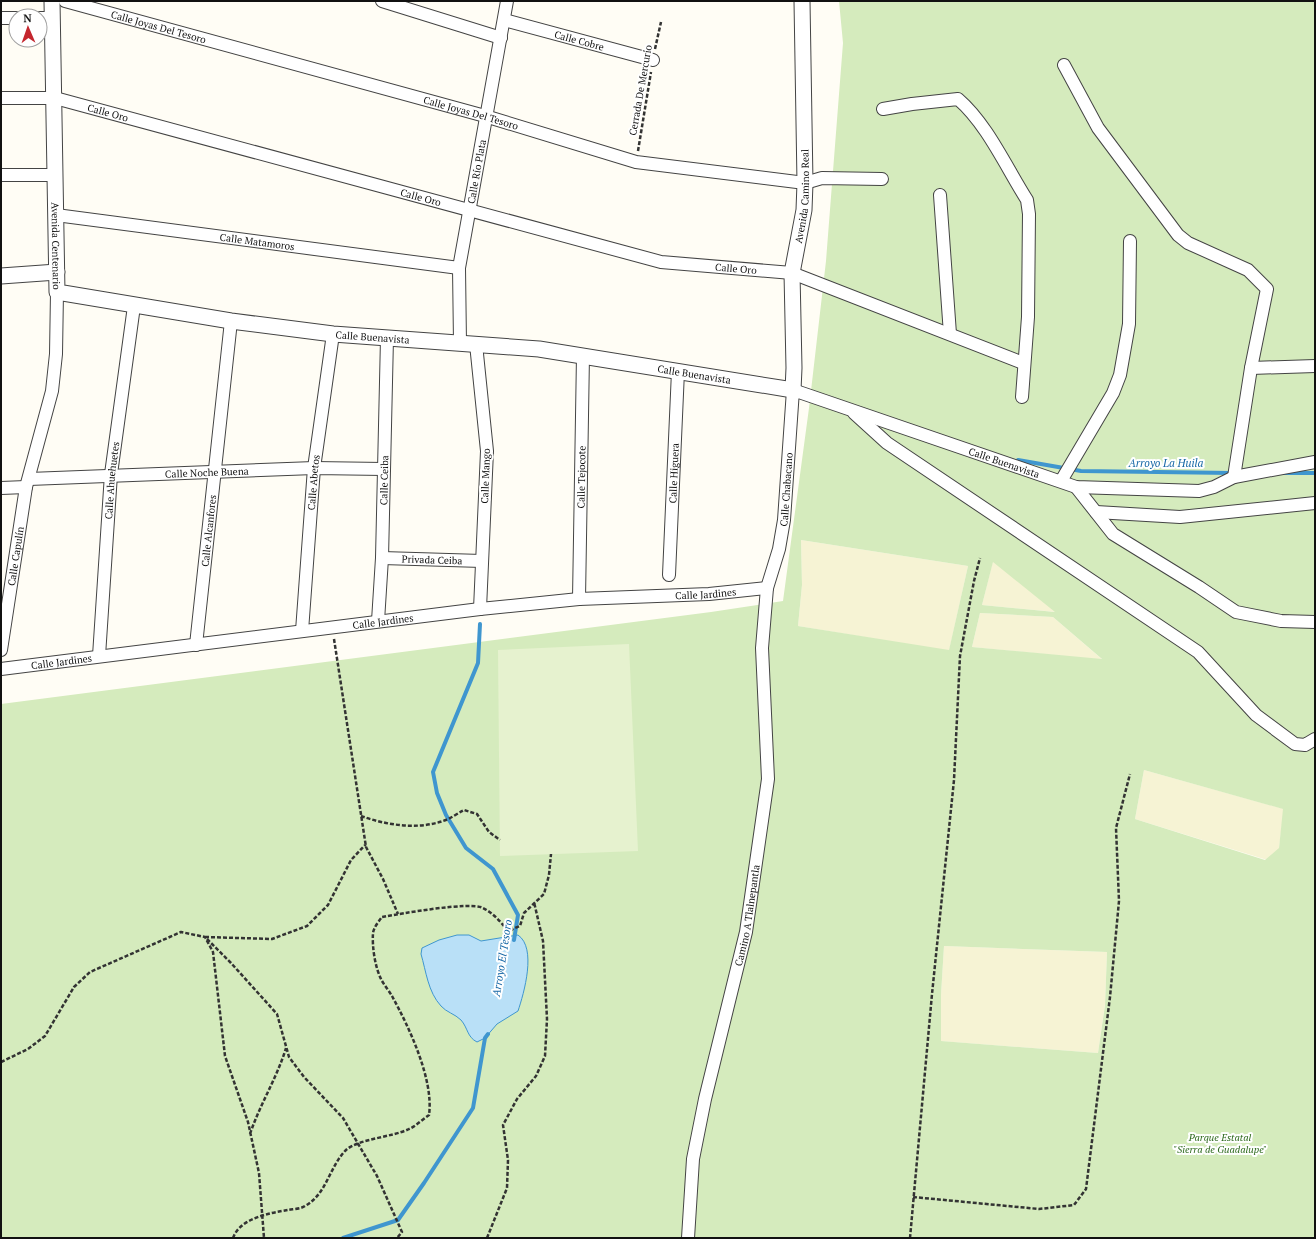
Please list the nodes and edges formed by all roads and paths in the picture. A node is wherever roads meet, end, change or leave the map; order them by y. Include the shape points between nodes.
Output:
1 (52, 1) edge
2 (65, 1) edge
3 (382, 1) edge
4 (507, 1) edge
5 (802, 1) edge
6 (48, 12) edge
7 (504, 20) junction
8 (661, 22) dead end
9 (48, 36) edge
10 (501, 38) junction
11 (653, 60) junction
12 (1064, 65) dead end
13 (1, 98) edge
14 (55, 98) junction
15 (883, 109) dead end
16 (485, 116) junction
17 (636, 162) junction
18 (1, 175) edge
19 (54, 175) junction
20 (882, 179) dead end
21 (805, 183) junction
22 (940, 195) dead end
23 (470, 212) junction
24 (56, 215) junction
25 (1130, 241) dead end
26 (459, 268) junction
27 (57, 272) junction
28 (792, 272) junction
29 (1, 276) edge
30 (57, 292) junction
31 (134, 306) junction
32 (231, 321) junction
33 (333, 334) junction
34 (950, 334) junction
35 (387, 338) junction
36 (460, 343) junction
37 (476, 344) junction
38 (583, 355) junction
39 (1023, 363) junction
40 (1315, 366) edge
41 (1251, 368) junction
42 (678, 371) junction
43 (793, 390) junction
44 (1022, 397) dead end
45 (850, 409) junction
46 (1315, 462) edge
47 (314, 468) junction
48 (384, 469) junction
49 (215, 472) junction
50 (111, 474) junction
51 (1234, 477) junction
52 (1061, 481) junction
53 (28, 483) junction
54 (1076, 487) junction
55 (1, 488) edge
56 (1315, 503) edge
57 (1096, 512) junction
58 (382, 558) junction
59 (980, 558) dead end
60 (482, 561) junction
61 (669, 575) dead end
62 (767, 588) junction
63 (579, 599) junction
64 (480, 609) junction
65 (378, 621) junction
66 (1315, 622) edge
67 (332, 627) junction
68 (302, 631) junction
69 (196, 645) junction
70 (1, 650) edge
71 (99, 656) junction
72 (1, 669) edge
73 (1315, 739) edge
74 (1130, 774) dead end
75 (361, 815) junction
76 (500, 840) dead end
77 (366, 844) junction
78 (551, 854) dead end
79 (534, 902) junction
80 (398, 914) junction
81 (205, 937) junction
82 (287, 1047) junction
83 (1, 1062) edge
84 (250, 1134) junction
85 (358, 1143) junction
86 (913, 1197) junction
87 (262, 1216) junction
88 (233, 1238) edge
89 (264, 1238) edge
90 (397, 1238) edge
91 (487, 1238) edge
92 (688, 1238) edge
93 (910, 1238) edge

1 - 6 street, Avenida Centenario
2 - 16 street, Calle Joyas Del Tesoro
3 - 10 street
4 - 7 street, Calle Río Plata
5 - 21 street, Avenida Camino Real
7 - 10 street, Calle Río Plata
7 - 11 street, Calle Cobre
8 - 11 path, Cerrada De Mercurio
9 - 14 street, Avenida Centenario
10 - 16 street, Calle Río Plata
11 - 17 path, Cerrada De Mercurio
12 - 41 street via 1098,128 1178,235 1248,270 1267,288
13 - 14 street, Calle Oro
14 - 19 street, Avenida Centenario
14 - 23 street, Calle Oro
15 - 39 street via 958,99 979,122 1027,200 1028,317
16 - 17 street, Calle Joyas Del Tesoro
16 - 23 street, Calle Río Plata
17 - 21 street, Calle Joyas Del Tesoro
18 - 19 street
19 - 24 street, Avenida Centenario
20 - 21 street, Calle Joyas Del Tesoro via 822,178
21 - 28 street, Avenida Camino Real via 804,210
22 - 34 street
23 - 26 street, Calle Río Plata
23 - 28 street, Calle Oro via 661,262
24 - 26 street, Calle Matamoros
24 - 27 street, Avenida Centenario
25 - 52 street via 1129,324 1120,375 1113,393
26 - 36 street, Calle Río Plata
27 - 29 street
27 - 30 street, Avenida Centenario
28 - 34 street, Calle Oro
28 - 43 street, Avenida Camino Real
30 - 31 street, Calle Buenavista
30 - 53 street, Avenida Centenario via 56,354 52,391
31 - 32 street, Calle Buenavista
31 - 50 street, Calle Ahuehuetes
32 - 33 street, Calle Buenavista
32 - 49 street, Calle Alcanfores
33 - 35 street, Calle Buenavista
33 - 47 street, Calle Abetos
34 - 39 street, Calle Oro
35 - 36 street, Calle Buenavista
35 - 48 street, Calle Ceiba
36 - 37 street, Calle Buenavista
37 - 38 street, Calle Buenavista
37 - 60 street, Calle Mango via 487,451
38 - 42 street, Calle Buenavista
38 - 63 street, Calle Tejocote
39 - 44 street
40 - 41 street
41 - 51 street
42 - 43 street, Calle Buenavista
42 - 61 street, Calle Higuera
43 - 45 street, Calle Buenavista
43 - 62 street, Calle Chabacano via 784,520 779,549
45 - 52 street, Calle Buenavista
45 - 73 street via 886,443 1198,652 1256,715 1295,744 1305,745
46 - 51 street, Calle Buenavista
47 - 48 street, Calle Noche Buena
47 - 49 street, Calle Noche Buena
47 - 68 street, Calle Abetos
48 - 58 street, Calle Ceiba
49 - 50 street, Calle Noche Buena
49 - 69 street, Calle Alcanfores
50 - 53 street, Calle Noche Buena
50 - 71 street, Calle Ahuehuetes
51 - 54 street, Calle Buenavista via 1199,491
52 - 54 street, Calle Buenavista
53 - 55 street, Calle Noche Buena
53 - 70 street, Calle Capulín
54 - 57 street
56 - 57 street via 1180,516
57 - 66 street via 1113,534 1236,612 1281,621
58 - 60 street, Privada Ceiba
58 - 65 street, Calle Ceiba
59 - 86 path via 960,656 954,780
60 - 64 street, Calle Mango
62 - 63 street, Calle Jardines via 709,594
62 - 92 street, Camino A Tlalnepantla via 762,648 768,779 746,932 704,1098 693,1159
63 - 64 street, Calle Jardines
64 - 65 street, Calle Jardines
65 - 67 street, Calle Jardines
67 - 68 street, Calle Jardines
67 - 75 path
68 - 69 street, Calle Jardines
69 - 71 street, Calle Jardines
71 - 72 street, Calle Jardines
74 - 86 path via 1116,828 1118,908 1110,997 1086,1189 1074,1205 1039,1209
75 - 76 path via 380,823 419,826 443,821 464,810 477,814 489,832
75 - 77 path
77 - 80 path
77 - 81 path via 351,860 328,905 307,926 272,939
78 - 79 path via 544,894
79 - 80 path via 524,913 520,926 508,931 498,918 482,907 435,908
79 - 91 path via 543,941 547,1019 545,1056 536,1076 518,1099 504,1125 508,1160 507,1188
80 - 85 path via 382,917 373,931 375,959 381,980 407,1027 426,1074 431,1101 429,1115 411,1129
81 - 82 path via 277,1014
81 - 83 path via 181,932 90,972 74,987 45,1036 28,1050
81 - 84 path via 213,952 226,1056
82 - 84 path
82 - 85 path via 293,1062 343,1118
84 - 87 path via 259,1172
85 - 87 path via 347,1150 320,1195 304,1207
85 - 90 path via 378,1176 398,1220 402,1232
86 - 93 path
87 - 88 path via 246,1222 235,1232
87 - 89 path

